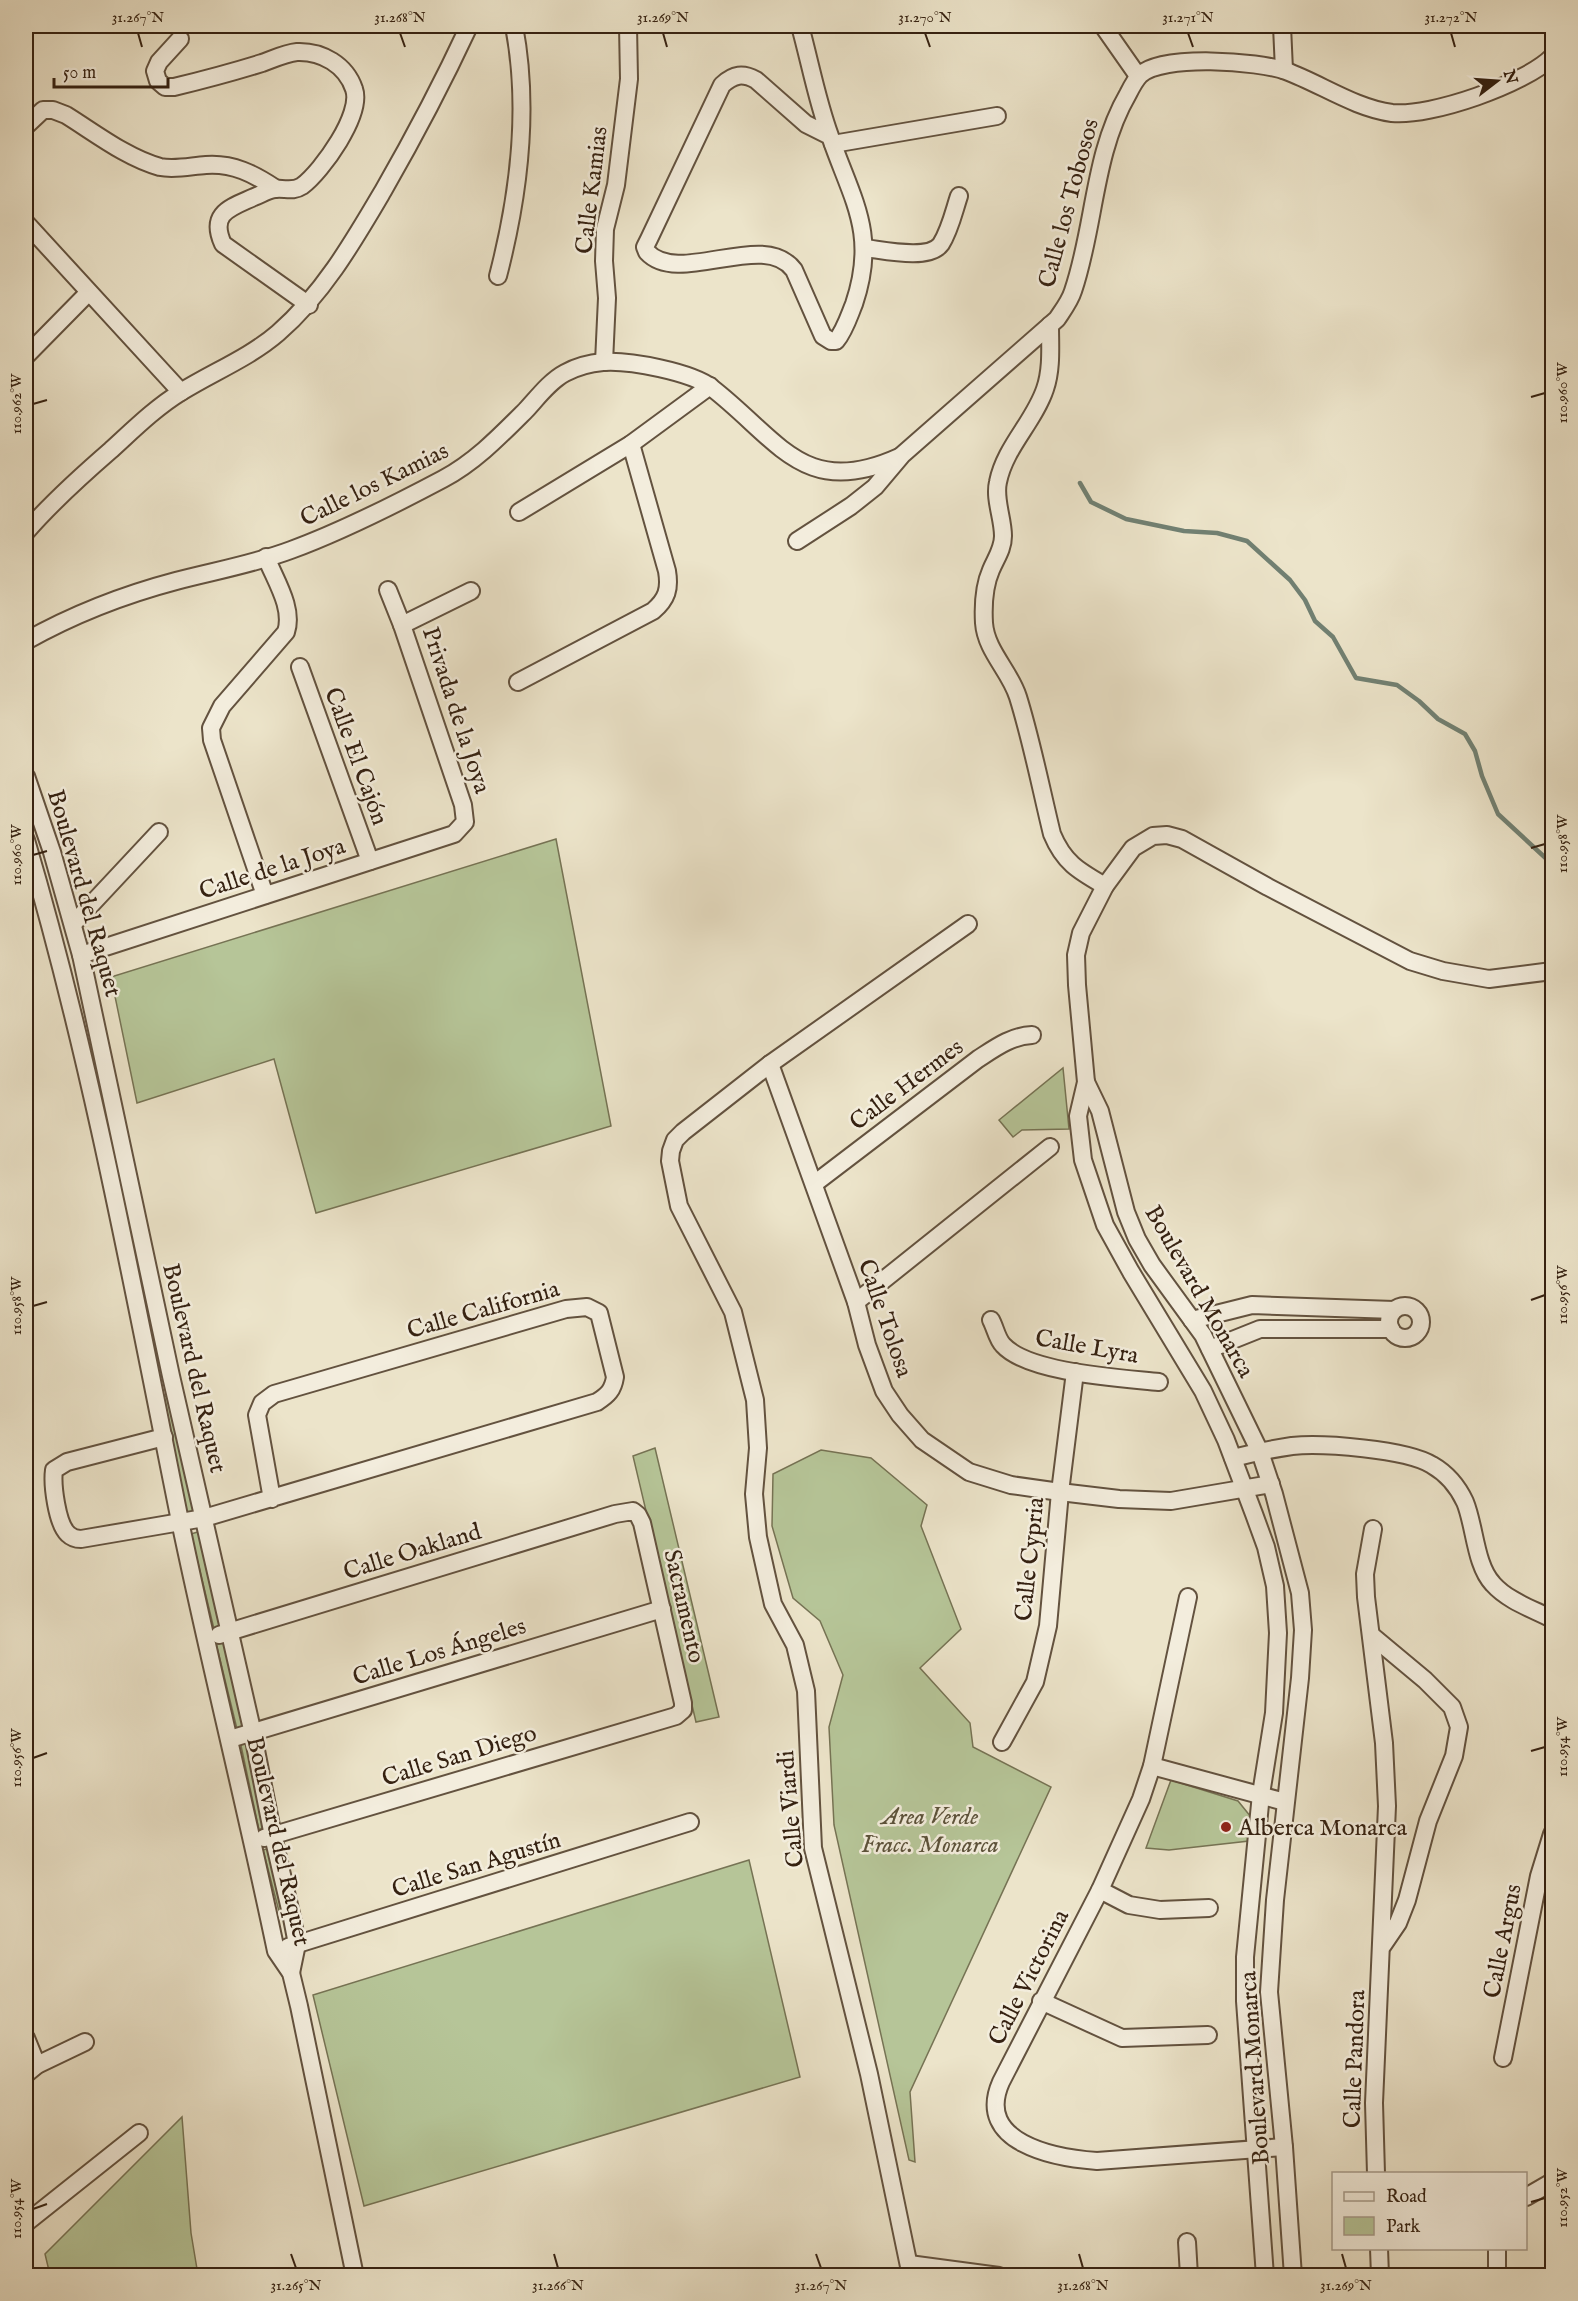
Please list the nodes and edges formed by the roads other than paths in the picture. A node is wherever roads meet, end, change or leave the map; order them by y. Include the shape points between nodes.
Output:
1 (469, 26) edge
2 (514, 26) edge
3 (628, 26) edge
4 (800, 26) edge
5 (1103, 26) edge
6 (1282, 26) edge
7 (180, 39) dead end
8 (1552, 57) edge
9 (1284, 70) junction
10 (1138, 76) junction
11 (997, 116) dead end
12 (26, 126) edge
13 (831, 140) junction
14 (275, 188) junction
15 (959, 196) dead end
16 (26, 223) edge
17 (864, 248) junction
18 (498, 276) dead end
19 (88, 293) junction
20 (309, 304) junction
21 (1050, 326) junction
22 (26, 356) edge
23 (604, 362) junction
24 (710, 386) junction
25 (181, 392) junction
26 (631, 444) junction
27 (902, 455) junction
28 (519, 512) dead end
29 (26, 532) edge
30 (797, 541) dead end
31 (266, 557) junction
32 (388, 590) dead end
33 (471, 591) dead end
34 (402, 625) junction
35 (26, 641) edge
36 (300, 667) dead end
37 (518, 682) dead end
38 (26, 776) edge
39 (465, 815) joint
40 (159, 832) dead end
41 (26, 840) edge
42 (370, 861) junction
43 (1105, 886) junction
44 (26, 894) edge
45 (265, 895) junction
46 (43, 897) junction
47 (66, 898) junction
48 (73, 924) junction
49 (968, 924) dead end
50 (81, 955) junction
51 (1552, 971) edge
52 (1032, 1035) dead end
53 (770, 1064) junction
54 (1086, 1082) junction
55 (1050, 1147) dead end
56 (814, 1184) junction
57 (856, 1302) junction
58 (1394, 1310) junction
59 (991, 1320) dead end
60 (1192, 1320) junction
61 (1391, 1329) junction
62 (1210, 1348) junction
63 (1075, 1372) junction
64 (1159, 1382) dead end
65 (164, 1437) junction
66 (1260, 1452) junction
67 (1233, 1458) junction
68 (1271, 1484) junction
69 (1245, 1489) junction
70 (1060, 1492) junction
71 (272, 1499) junction
72 (633, 1511) joint
73 (204, 1518) junction
74 (181, 1522) junction
75 (1373, 1529) dead end
76 (1188, 1597) dead end
77 (662, 1610) junction
78 (1552, 1619) edge
79 (228, 1632) junction
80 (1371, 1635) junction
81 (206, 1638) junction
82 (680, 1714) joint
83 (252, 1732) junction
84 (230, 1739) junction
85 (1002, 1742) dead end
86 (1152, 1766) junction
87 (1261, 1794) junction
88 (1285, 1802) junction
89 (690, 1822) dead end
90 (1552, 1834) edge
91 (273, 1836) junction
92 (252, 1841) junction
93 (1100, 1890) junction
94 (1209, 1908) dead end
95 (297, 1944) junction
96 (1383, 1946) junction
97 (276, 1951) junction
98 (291, 1974) junction
99 (1041, 2001) junction
100 (1208, 2035) dead end
101 (26, 2038) edge
102 (85, 2042) dead end
103 (1503, 2058) dead end
104 (31, 2069) edge
105 (139, 2133) dead end
106 (1284, 2147) junction
107 (1257, 2148) junction
108 (1376, 2172) edge
109 (1552, 2182) edge
110 (1527, 2196) edge
111 (26, 2223) edge
112 (1187, 2242) dead end
113 (1379, 2250) edge
114 (1497, 2250) edge
115 (910, 2270) edge
116 (355, 2276) edge
117 (999, 2276) edge
118 (1189, 2276) edge
119 (1265, 2276) edge
120 (1293, 2276) edge
121 (1380, 2276) edge
122 (1497, 2276) edge

1 - 20 street via 447,74 357,236
2 - 18 street via 522,89 521,147
3 - 23 street, Calle Kamias via 629,79 616,185 605,229
4 - 13 street
5 - 10 street
6 - 9 street
7 - 14 street via 155,70 165,87 296,52 318,53 339,65 352,81 357,97 337,146 302,186 292,190
8 - 9 street via 1510,84 1434,110 1393,113 1369,107
9 - 10 street via 1206,61 1167,64 1149,68
10 - 21 street, Calle los Tobosos via 1117,114 1072,294
11 - 13 street
12 - 14 street via 43,110 53,110 146,162 162,167 237,167
13 - 17 street via 860,217
13 - 17 street via 806,124 756,80 747,75 730,78 722,85 646,250 652,258 678,264 764,255 788,262 823,336 834,341 845,326 858,291
14 - 20 street via 222,214 218,233 229,249
15 - 17 street via 947,231 935,250 917,254
16 - 19 street
19 - 22 street
19 - 25 street
20 - 25 street via 267,341
21 - 27 street, Calle los Tobosos
21 - 43 street via 1050,367 1045,389 1010,451 997,485 1003,538 985,590 984,624 986,638 1019,698 1059,850 1076,870
23 - 24 street, Calle los Kamias via 678,372
23 - 31 street, Calle los Kamias via 565,373 492,444 445,478 342,529
24 - 26 street
24 - 27 street, Calle los Kamias via 795,459 816,469 852,472
25 - 29 street via 153,412 52,503
26 - 28 street
26 - 37 street via 667,571 667,595 652,611
27 - 30 street via 875,486
31 - 35 street, Calle los Kamias via 119,598 62,621
31 - 45 street via 290,621 286,632 222,706 211,728
32 - 34 street
33 - 34 street, Privada de la Joya
34 - 39 street, Privada de la Joya
36 - 42 street, Calle El Cajón
38 - 47 street, Boulevard del Raquet
39 - 42 street, Calle de la Joya via 465,822 454,834
40 - 48 street
41 - 46 street, Boulevard del Raquet
42 - 45 street, Calle de la Joya
43 - 51 street via 1138,844 1153,836 1167,835 1182,839 1410,961 1489,979
43 - 54 street via 1081,933 1076,954
44 - 46 street
45 - 50 street, Calle de la Joya
46 - 47 street
46 - 65 street, Boulevard del Raquet via 100,1127
47 - 48 street, Boulevard del Raquet
48 - 50 street, Boulevard del Raquet
49 - 53 street, Calle Viardi
50 - 73 street, Boulevard del Raquet
52 - 56 street, Calle Hermes via 1005,1042 978,1059
53 - 56 street, Calle Tolosa
53 - 115 street, Calle Viardi via 682,1132 675,1140 670,1161 679,1206 732,1312 755,1400 758,1448 754,1494 758,1537 773,1604 795,1646 806,1691 813,1848
54 - 60 street, Boulevard Monarca via 1100,1111 1126,1212 1137,1239
54 - 67 street, Boulevard Monarca via 1078,1116 1083,1160 1105,1225 1203,1391
55 - 57 street
56 - 57 street, Calle Tolosa
57 - 70 street, Calle Tolosa via 884,1391 922,1440 969,1472 1011,1485
58 - 60 street via 1252,1305
58 - 61 street via 1389,1319
58 - 61 street via 1412,1307 1419,1313 1421,1324 1418,1333 1408,1338
59 - 63 street, Calle Lyra via 1002,1344 1022,1359
60 - 62 street, Boulevard Monarca
61 - 62 street via 1260,1329
62 - 66 street, Boulevard Monarca
63 - 64 street, Calle Lyra
63 - 70 street, Calle Cypria
65 - 74 street, Boulevard del Raquet
65 - 74 street, Calle California via 61,1465 54,1470 56,1500 66,1533 74,1538
66 - 67 street
66 - 68 street, Boulevard Monarca
66 - 78 street via 1293,1446 1363,1448 1431,1464 1446,1475 1465,1502 1492,1584
67 - 69 street, Boulevard Monarca
68 - 69 street, Calle Tolosa
68 - 88 street, Boulevard Monarca via 1300,1593 1303,1630
69 - 70 street, Calle Tolosa via 1171,1502
69 - 87 street, Boulevard Monarca via 1275,1586 1278,1633 1274,1713
70 - 85 street, Calle Cypria via 1048,1626 1035,1682
71 - 71 street, Calle California via 597,1402 608,1395 615,1377 599,1313 587,1306 566,1309 274,1394 262,1402 257,1415
71 - 73 street, Calle California
72 - 77 street, Sacramento via 642,1523
72 - 79 street, Calle Oakland
73 - 74 street, Calle California
73 - 79 street, Boulevard del Raquet
74 - 81 street, Boulevard del Raquet
75 - 80 street, Calle Pandora via 1365,1574
76 - 86 street, Calle Victorina
77 - 82 street, Sacramento via 683,1703
77 - 83 street, Calle Los Ángeles
79 - 81 street, Calle Oakland
79 - 83 street, Boulevard del Raquet
80 - 96 street, Calle Pandora via 1387,1806
80 - 96 street via 1452,1707 1459,1727 1454,1756 1428,1821 1407,1900
81 - 84 street, Boulevard del Raquet
82 - 91 street, Calle San Diego
83 - 84 street, Calle Los Ángeles
83 - 91 street, Boulevard del Raquet
84 - 92 street, Boulevard del Raquet
86 - 87 street
86 - 93 street, Calle Victorina
87 - 88 street
87 - 107 street, Boulevard Monarca via 1245,1957
88 - 106 street, Boulevard Monarca via 1269,1992
89 - 95 street, Calle San Agustín
90 - 103 street, Calle Argus via 1539,1876
91 - 92 street, Calle San Diego
91 - 95 street, Boulevard del Raquet
92 - 97 street, Boulevard del Raquet
93 - 94 street via 1129,1905 1160,1910
93 - 99 street, Calle Victorina
95 - 97 street, Calle San Agustín
95 - 98 street, Boulevard del Raquet
96 - 108 street, Calle Pandora via 1374,2103
97 - 98 street, Boulevard del Raquet
98 - 116 street, Boulevard del Raquet
99 - 100 street via 1122,2038
99 - 107 street, Calle Victorina via 996,2094 994,2108 1001,2125 1014,2138 1049,2154 1097,2161
101 - 104 street
102 - 104 street
105 - 111 street
106 - 107 street, Calle Victorina
106 - 120 street, Boulevard Monarca
107 - 119 street, Boulevard Monarca
109 - 110 street
112 - 118 street
113 - 121 street
114 - 122 street
115 - 117 street

